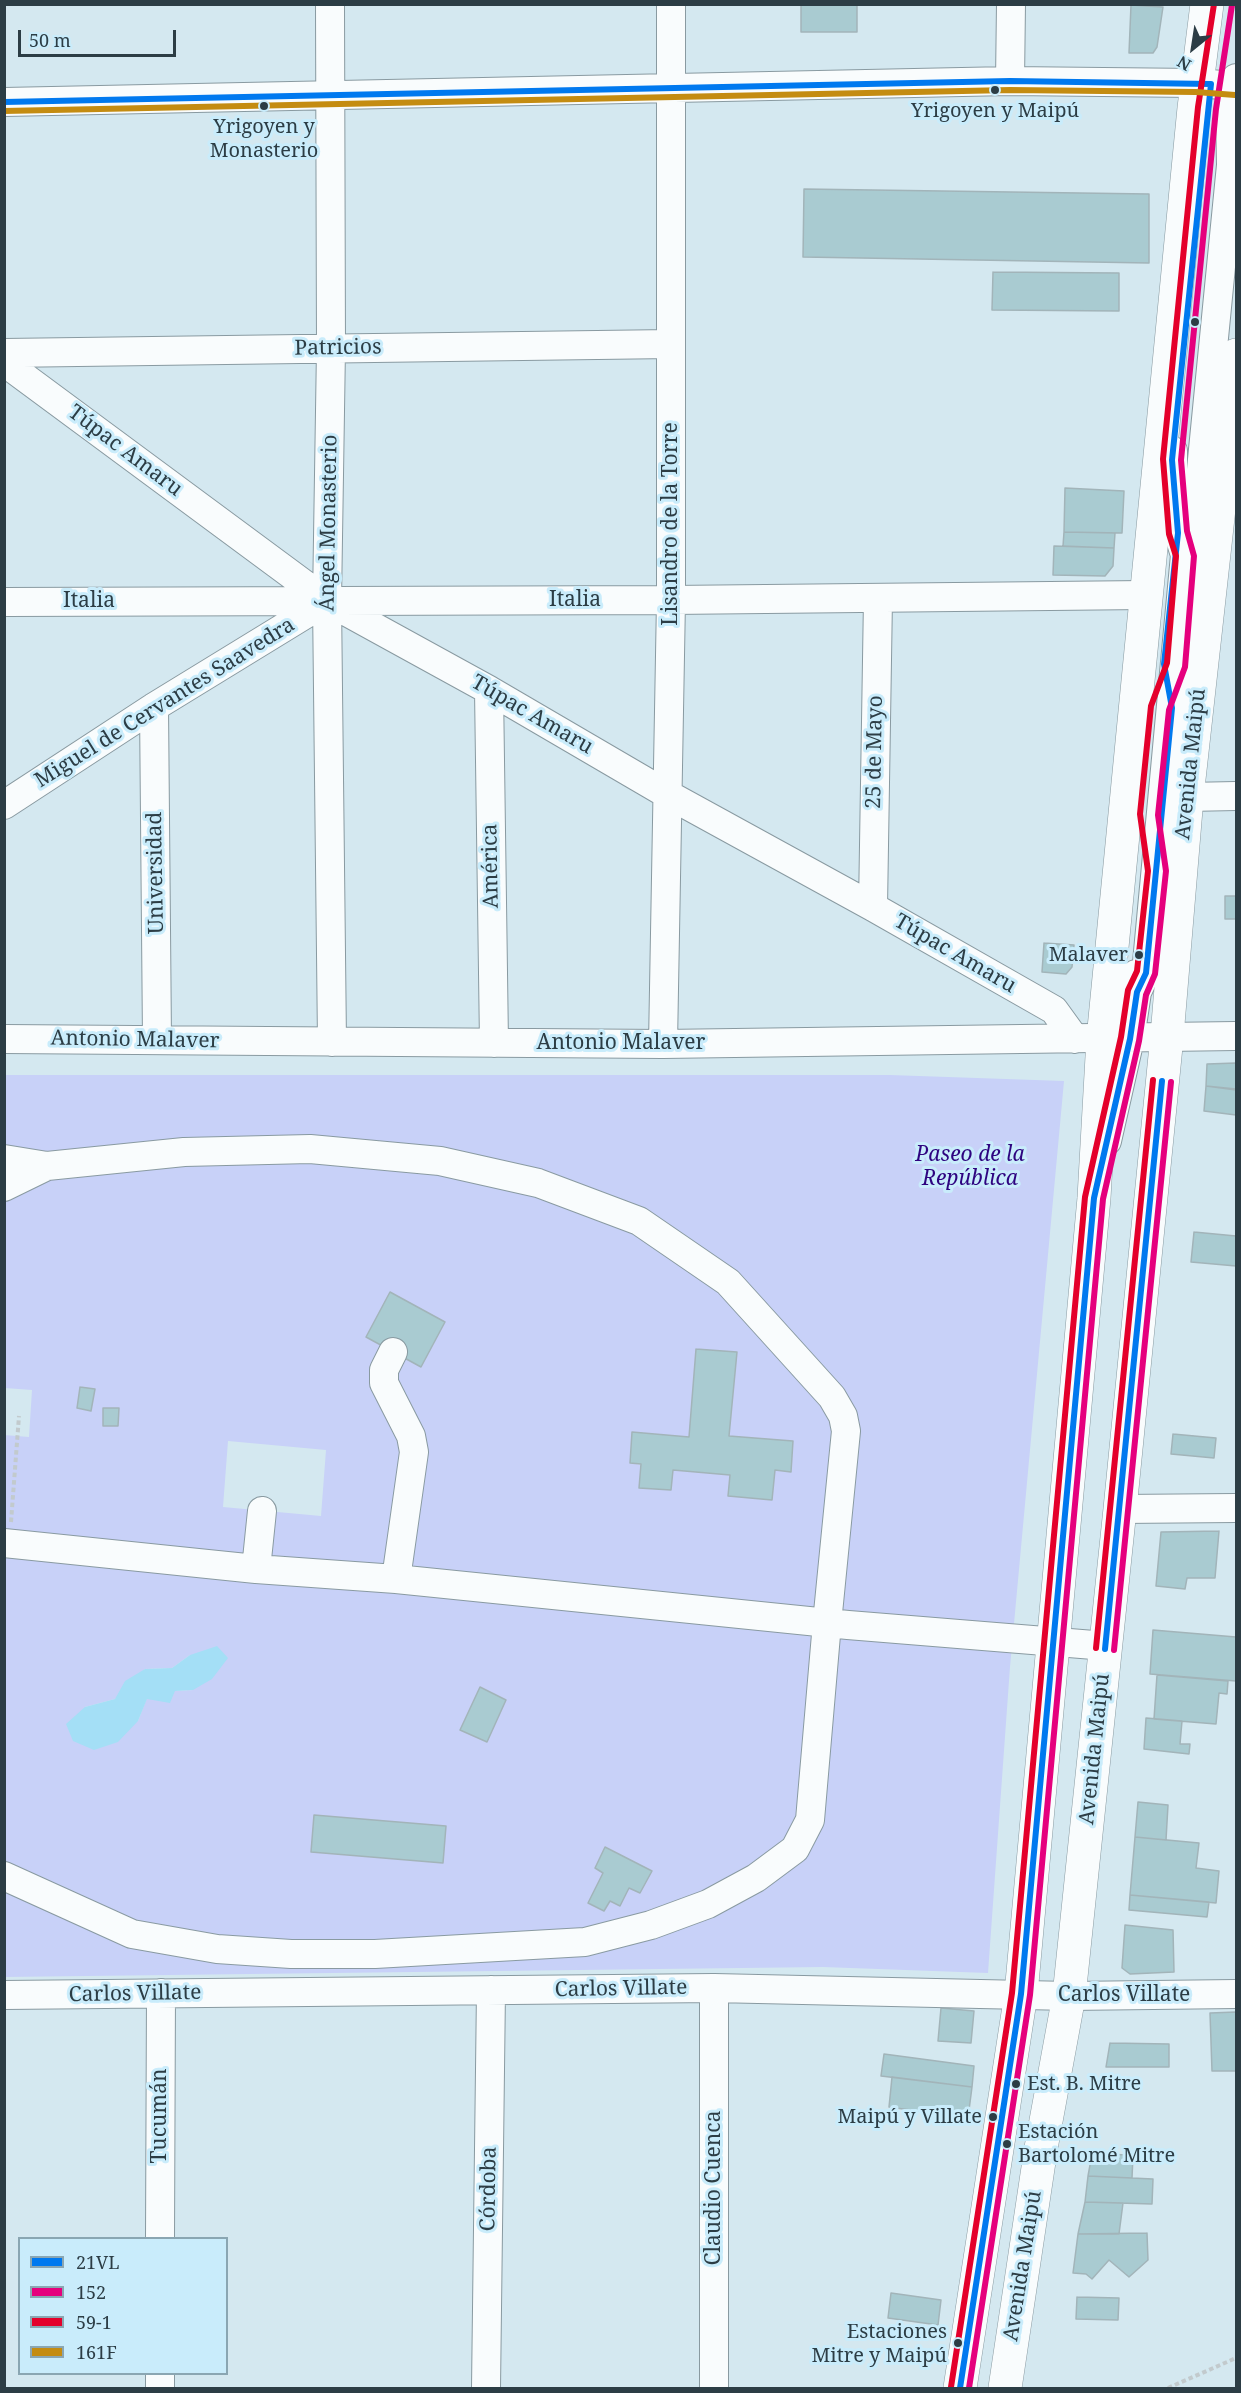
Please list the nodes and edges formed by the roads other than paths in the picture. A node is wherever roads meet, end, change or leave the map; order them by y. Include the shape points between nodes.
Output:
1 (330, 4) edge
2 (671, 4) edge
3 (1011, 4) edge
4 (1207, 4) edge
5 (1223, 4) edge
6 (1010, 81) junction
7 (671, 88) junction
8 (1224, 88) edge
9 (330, 96) junction
10 (4, 102) edge
11 (671, 344) junction
12 (332, 348) junction
13 (4, 353) edge
14 (1236, 355) edge
15 (4, 362) edge
16 (1194, 512) edge
17 (1145, 595) junction
18 (878, 598) junction
19 (671, 600) junction
20 (327, 601) junction
21 (4, 602) edge
22 (489, 690) junction
23 (154, 707) junction
24 (667, 794) junction
25 (1236, 796) edge
26 (4, 805) edge
27 (1163, 817) junction
28 (873, 907) junction
29 (1167, 1036) junction
30 (1236, 1036) edge
31 (4, 1039) edge
32 (1103, 1039) junction
33 (157, 1040) junction
34 (332, 1042) junction
35 (494, 1043) junction
36 (663, 1044) junction
37 (4, 1159) edge
38 (46, 1166) junction
39 (4, 1187) edge
40 (393, 1352) dead end
41 (1236, 1508) edge
42 (1120, 1509) junction
43 (262, 1510) dead end
44 (7, 1543) edge
45 (256, 1569) junction
46 (396, 1579) junction
47 (826, 1623) junction
48 (1053, 1641) junction
49 (1106, 1646) junction
50 (5, 1876) edge
51 (714, 1988) junction
52 (491, 1990) junction
53 (161, 1993) junction
54 (1021, 1994) junction
55 (1236, 1994) edge
56 (4, 1995) edge
57 (1069, 1996) junction
58 (160, 2237) edge
59 (486, 2388) edge
60 (714, 2388) edge
61 (960, 2388) edge
62 (1005, 2388) edge

1 - 9 street, Ángel Monasterio
2 - 7 street, Lisandro de la Torre
3 - 6 street
4 - 8 main road, Avenida Maipú
5 - 8 street
6 - 7 street
6 - 8 street
7 - 9 street
7 - 11 street, Lisandro de la Torre
8 - 16 main road, Avenida Maipú
8 - 16 street via 1212,161 1213,278
9 - 10 street
9 - 12 street, Ángel Monasterio
11 - 12 street, Patricios
11 - 19 street, Lisandro de la Torre
12 - 13 street, Patricios
12 - 20 street, Ángel Monasterio
14 - 16 main road, Avenida Maipú
15 - 20 street, Túpac Amaru
16 - 17 main road, Avenida Maipú
16 - 27 main road, Avenida Maipú
16 - 27 street via 1168,686
17 - 18 street, Italia
17 - 32 main road, Avenida Maipú
18 - 19 street, Italia
18 - 28 street, 25 de Mayo
19 - 20 street, Italia
19 - 24 street, Lisandro de la Torre
20 - 21 street, Italia
20 - 22 street, Túpac Amaru
20 - 23 street, Miguel de Cervantes Saavedra
20 - 34 street, Ángel Monasterio
22 - 24 street, Túpac Amaru
22 - 35 street, América
23 - 26 street, Miguel de Cervantes Saavedra
23 - 33 street, Universidad
24 - 28 street, Túpac Amaru
24 - 36 street, Lisandro de la Torre
25 - 27 street
27 - 29 main road, Avenida Maipú
27 - 32 street via 1150,870 1146,973
28 - 32 street, Túpac Amaru
29 - 30 street, Antonio Malaver
29 - 32 street, Antonio Malaver
29 - 42 main road, Avenida Maipú
31 - 33 street, Antonio Malaver
32 - 36 street, Antonio Malaver
32 - 48 main road, Avenida Maipú via 1094,1198
33 - 34 street, Antonio Malaver
34 - 35 street, Antonio Malaver
35 - 36 street, Antonio Malaver
37 - 38 street
38 - 39 street
38 - 47 street via 184,1152 310,1149 440,1161 538,1183 639,1221 728,1282 832,1396 843,1416 846,1431
40 - 46 street via 384,1370 384,1383 411,1437 414,1452
41 - 42 street
42 - 49 main road, Avenida Maipú
43 - 45 street
44 - 45 street
45 - 46 street
46 - 47 street
47 - 48 street
47 - 50 street via 810,1820 795,1849 756,1878 708,1904 651,1925 585,1942 375,1954 291,1954 132,1934
48 - 49 street
48 - 54 main road, Avenida Maipú
49 - 57 main road, Avenida Maipú
51 - 52 street, Carlos Villate
51 - 54 street, Carlos Villate
51 - 60 street, Claudio Cuenca
52 - 53 street, Carlos Villate
52 - 59 street, Córdoba
53 - 56 street, Carlos Villate
53 - 58 street, Tucumán
54 - 57 street, Carlos Villate
54 - 61 main road, Avenida Maipú
55 - 57 street, Carlos Villate
57 - 62 main road, Avenida Maipú via 1041,2148

